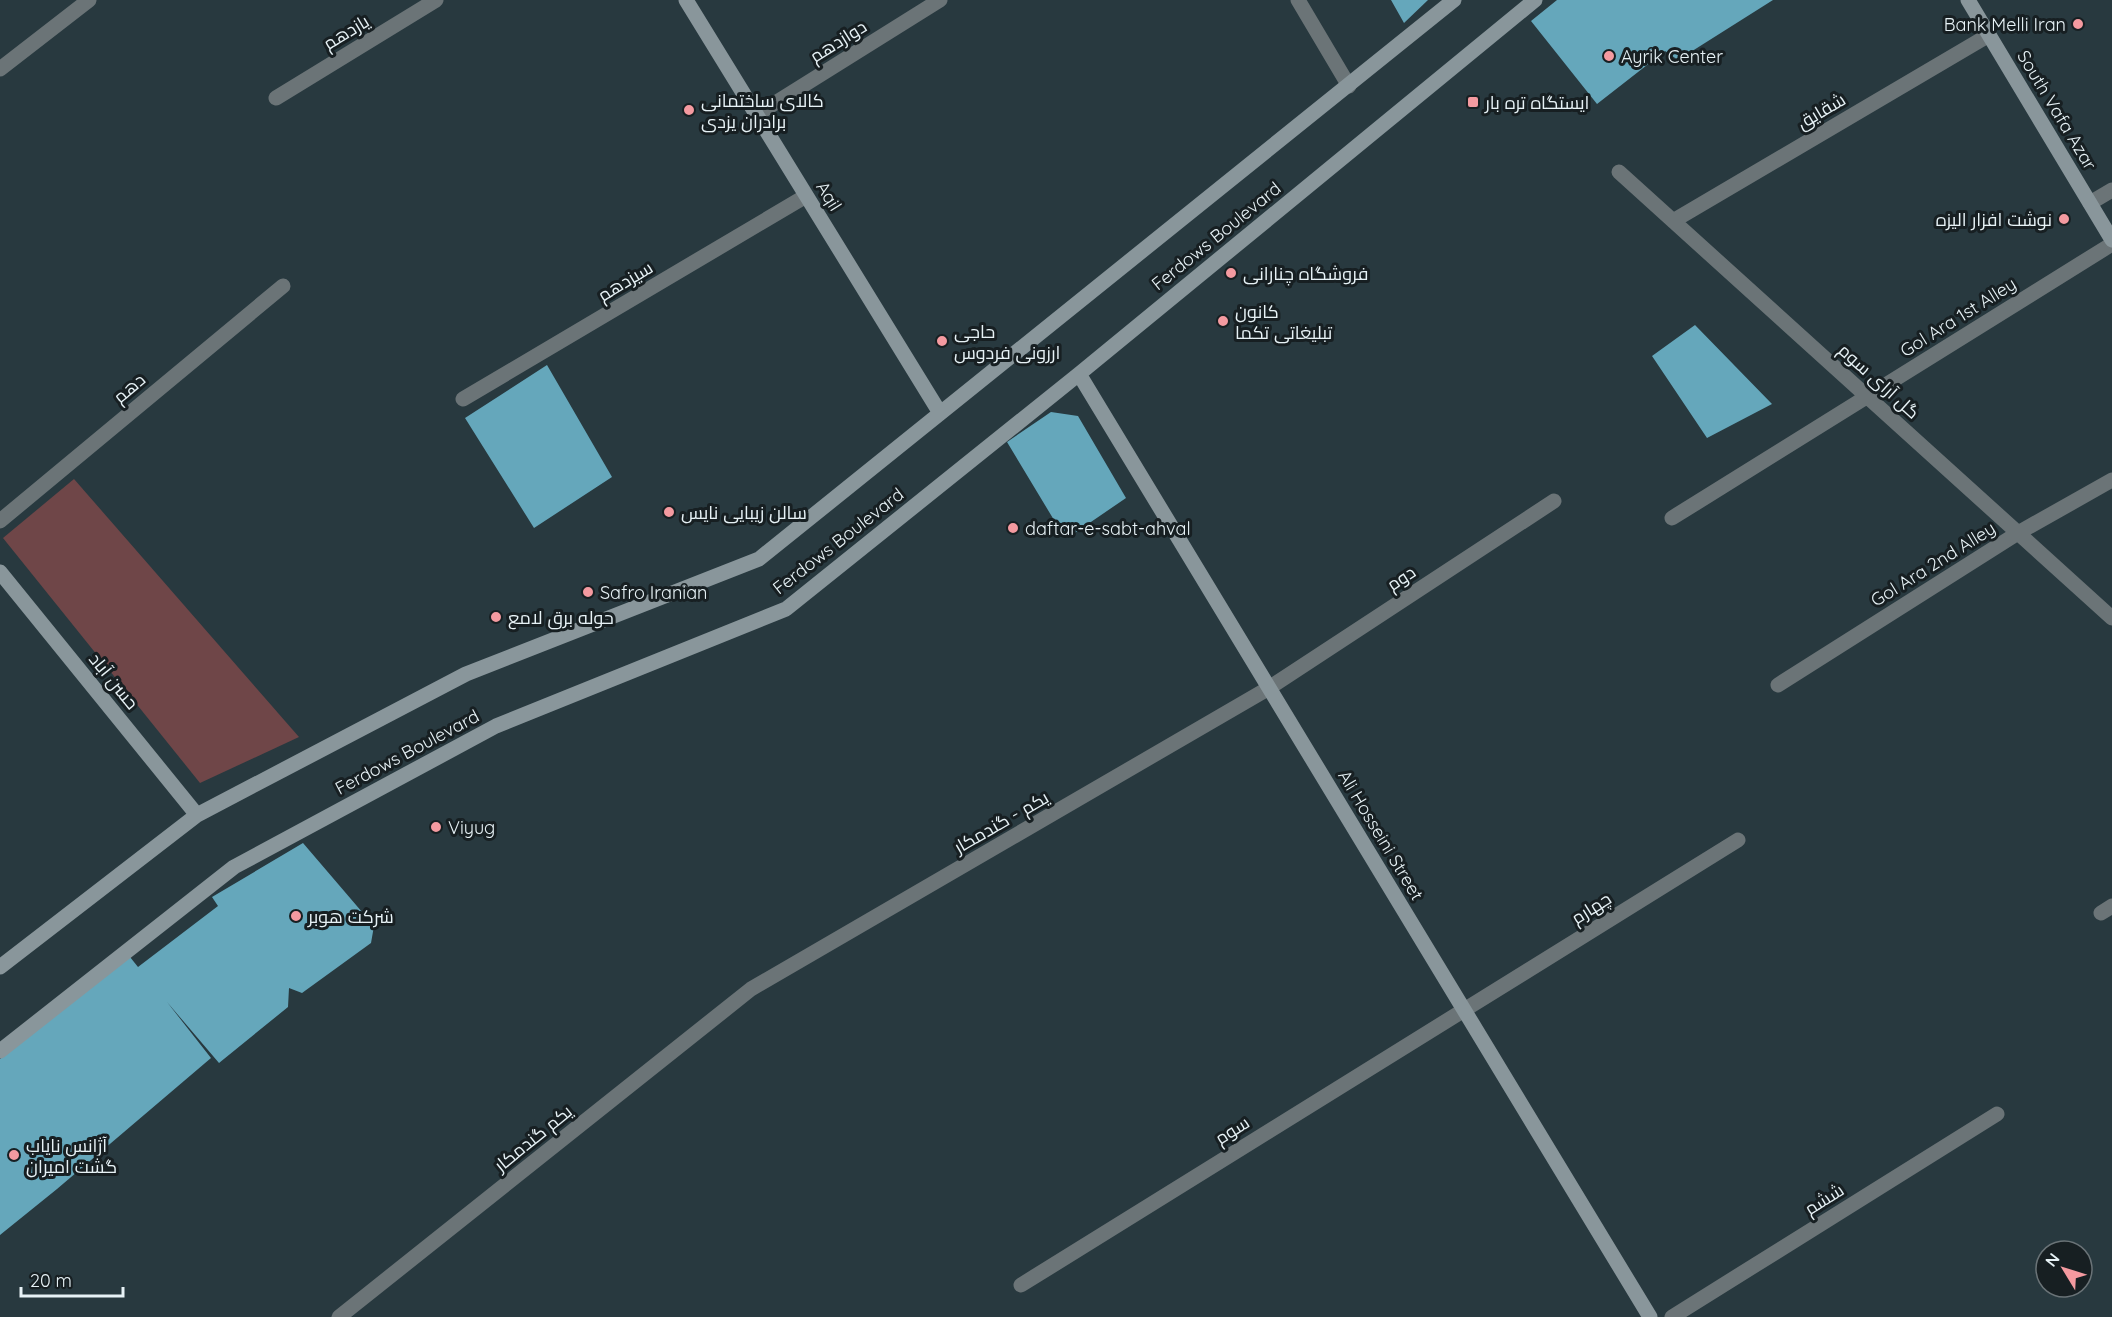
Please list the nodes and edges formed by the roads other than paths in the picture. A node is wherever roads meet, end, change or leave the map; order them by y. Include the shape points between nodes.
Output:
1 (89, 0) edge
2 (436, 0) edge
3 (686, 0) edge
4 (940, 0) edge
5 (1298, 0) edge
6 (1454, 0) edge
7 (1535, 0) edge
8 (1968, 0) edge
9 (1989, 35) junction
10 (0, 69) edge
11 (1349, 86) junction
12 (276, 98) dead end
13 (756, 115) junction
14 (1619, 172) dead end
15 (2112, 190) edge
16 (806, 196) junction
17 (2090, 203) junction
18 (1673, 221) junction
19 (2112, 242) edge
20 (283, 285) dead end
21 (1079, 374) junction
22 (1867, 396) junction
23 (464, 399) dead end
24 (940, 413) junction
25 (2112, 480) edge
26 (1554, 501) dead end
27 (1672, 518) dead end
28 (0, 521) edge
29 (2018, 533) junction
30 (0, 572) edge
31 (2112, 618) edge
32 (1778, 685) dead end
33 (1269, 688) junction
34 (197, 815) junction
35 (1738, 840) dead end
36 (0, 967) edge
37 (751, 989) joint
38 (1464, 1009) junction
39 (0, 1051) edge
40 (1997, 1114) dead end
41 (1021, 1285) dead end
42 (339, 1317) edge
43 (1650, 1317) edge
44 (1672, 1317) edge

1 - 10 street
2 - 12 street, یازدهم
3 - 13 main road, Aqil
4 - 13 street, دوازدهم
5 - 11 street
6 - 11 main road, Ferdows Boulevard
7 - 21 main road, Ferdows Boulevard
8 - 9 main road, South Vafa Azar
9 - 17 main road, South Vafa Azar
9 - 18 street, شقایق
11 - 24 main road, Ferdows Boulevard
13 - 16 main road, Aqil
14 - 18 street, گل آرای سوم
15 - 17 street
16 - 23 street, سیزدهم
16 - 24 main road, Aqil
17 - 19 main road, South Vafa Azar
18 - 22 street, گل آرای سوم
19 - 22 street, Gol Ara 1st Alley
20 - 28 street, دهم
21 - 33 main road, Ali Hosseini Street
21 - 39 main road, Ferdows Boulevard via 786,609 496,726 234,867
22 - 27 street, Gol Ara 1st Alley
22 - 29 street, گل آرای سوم
24 - 34 main road, Ferdows Boulevard via 759,559 466,674
25 - 29 street, Gol Ara 2nd Alley
26 - 33 street, دوم
29 - 31 street, گل آرای سوم
29 - 32 street, Gol Ara 2nd Alley
30 - 34 main road, حسن آباد
33 - 37 street, یکم - گندمکار
33 - 38 main road, Ali Hosseini Street
34 - 36 main road, Ferdows Boulevard
35 - 38 street, چهارم
37 - 42 street, یکم گندمکار
38 - 41 street, سوم
38 - 43 main road, Ali Hosseini Street
40 - 44 street, ششم

